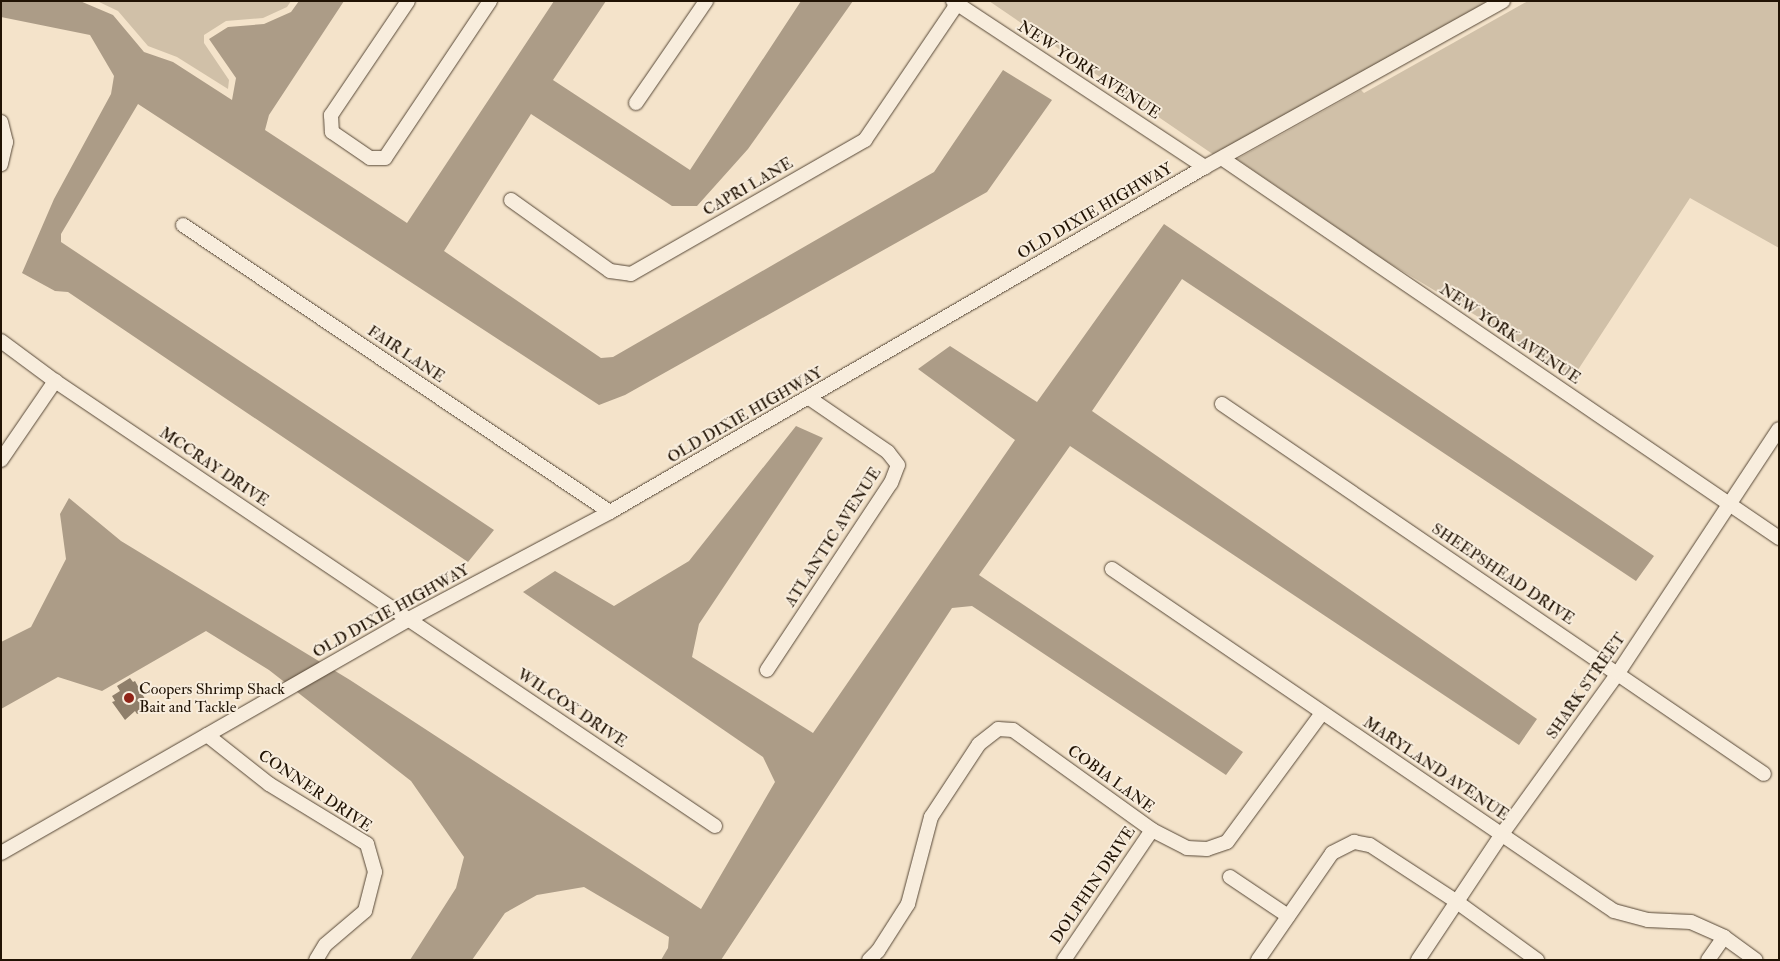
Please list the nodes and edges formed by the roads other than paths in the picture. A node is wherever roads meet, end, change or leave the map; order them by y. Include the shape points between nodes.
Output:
1 (408, 1) edge
2 (490, 1) edge
3 (706, 1) edge
4 (1503, 1) edge
5 (955, 2) edge
6 (636, 103) dead end
7 (1, 122) edge
8 (1223, 159) junction
9 (1, 164) edge
10 (1205, 167) junction
11 (511, 200) dead end
12 (183, 225) dead end
13 (1, 341) edge
14 (55, 382) junction
15 (809, 398) junction
16 (1222, 404) dead end
17 (1779, 429) edge
18 (1, 460) edge
19 (1729, 504) junction
20 (610, 512) junction
21 (1779, 538) edge
22 (1112, 569) dead end
23 (409, 619) junction
24 (767, 670) dead end
25 (1618, 673) junction
26 (1322, 713) junction
27 (207, 735) junction
28 (1764, 774) dead end
29 (715, 826) dead end
30 (1152, 830) junction
31 (1502, 834) junction
32 (1, 853) edge
33 (1230, 877) dead end
34 (1457, 902) junction
35 (1288, 916) junction
36 (1724, 937) junction
37 (316, 960) edge
38 (869, 960) edge
39 (1064, 960) edge
40 (1258, 960) edge
41 (1418, 960) edge
42 (1537, 960) edge
43 (1708, 960) edge
44 (1756, 960) edge

1 - 2 street via 331,115 332,132 370,158 385,158
3 - 6 street
4 - 8 street, OLD DIXIE HIGHWAY
5 - 10 street, NEW YORK AVENUE
5 - 11 street, CAPRI LANE via 865,140 631,274 610,271
7 - 9 street via 6,142
8 - 10 street, OLD DIXIE HIGHWAY
8 - 19 street, NEW YORK AVENUE
10 - 15 street, OLD DIXIE HIGHWAY
12 - 20 street, FAIR LANE
13 - 14 street, MCCRAY DRIVE
14 - 18 street
14 - 23 street, MCCRAY DRIVE
15 - 20 street, OLD DIXIE HIGHWAY
15 - 24 street, ATLANTIC AVENUE via 888,452 898,465 892,483
16 - 25 street, SHEEPSHEAD DRIVE
17 - 19 street, SHARK STREET
19 - 21 street, NEW YORK AVENUE
19 - 25 street, SHARK STREET
20 - 23 street, OLD DIXIE HIGHWAY
22 - 26 street, MARYLAND AVENUE
23 - 27 street, OLD DIXIE HIGHWAY
23 - 29 street, WILCOX DRIVE
25 - 28 street, SHEEPSHEAD DRIVE
25 - 31 street, SHARK STREET
26 - 30 street, COBIA LANE via 1227,842 1207,849 1187,848
26 - 31 street, MARYLAND AVENUE
27 - 32 street, OLD DIXIE HIGHWAY
27 - 37 street, CONNER DRIVE via 269,784 367,844 375,872 365,911 324,946
30 - 38 street, COBIA LANE via 1013,730 998,728 979,744 930,817 908,904
30 - 39 street, DOLPHIN DRIVE
31 - 34 street, SHARK STREET
31 - 36 street, MARYLAND AVENUE via 1614,911 1648,920 1691,922
33 - 35 street
34 - 35 street via 1370,845 1354,842 1332,853
34 - 41 street, SHARK STREET
34 - 42 street
35 - 40 street
36 - 43 street
36 - 44 street, MARYLAND AVENUE

